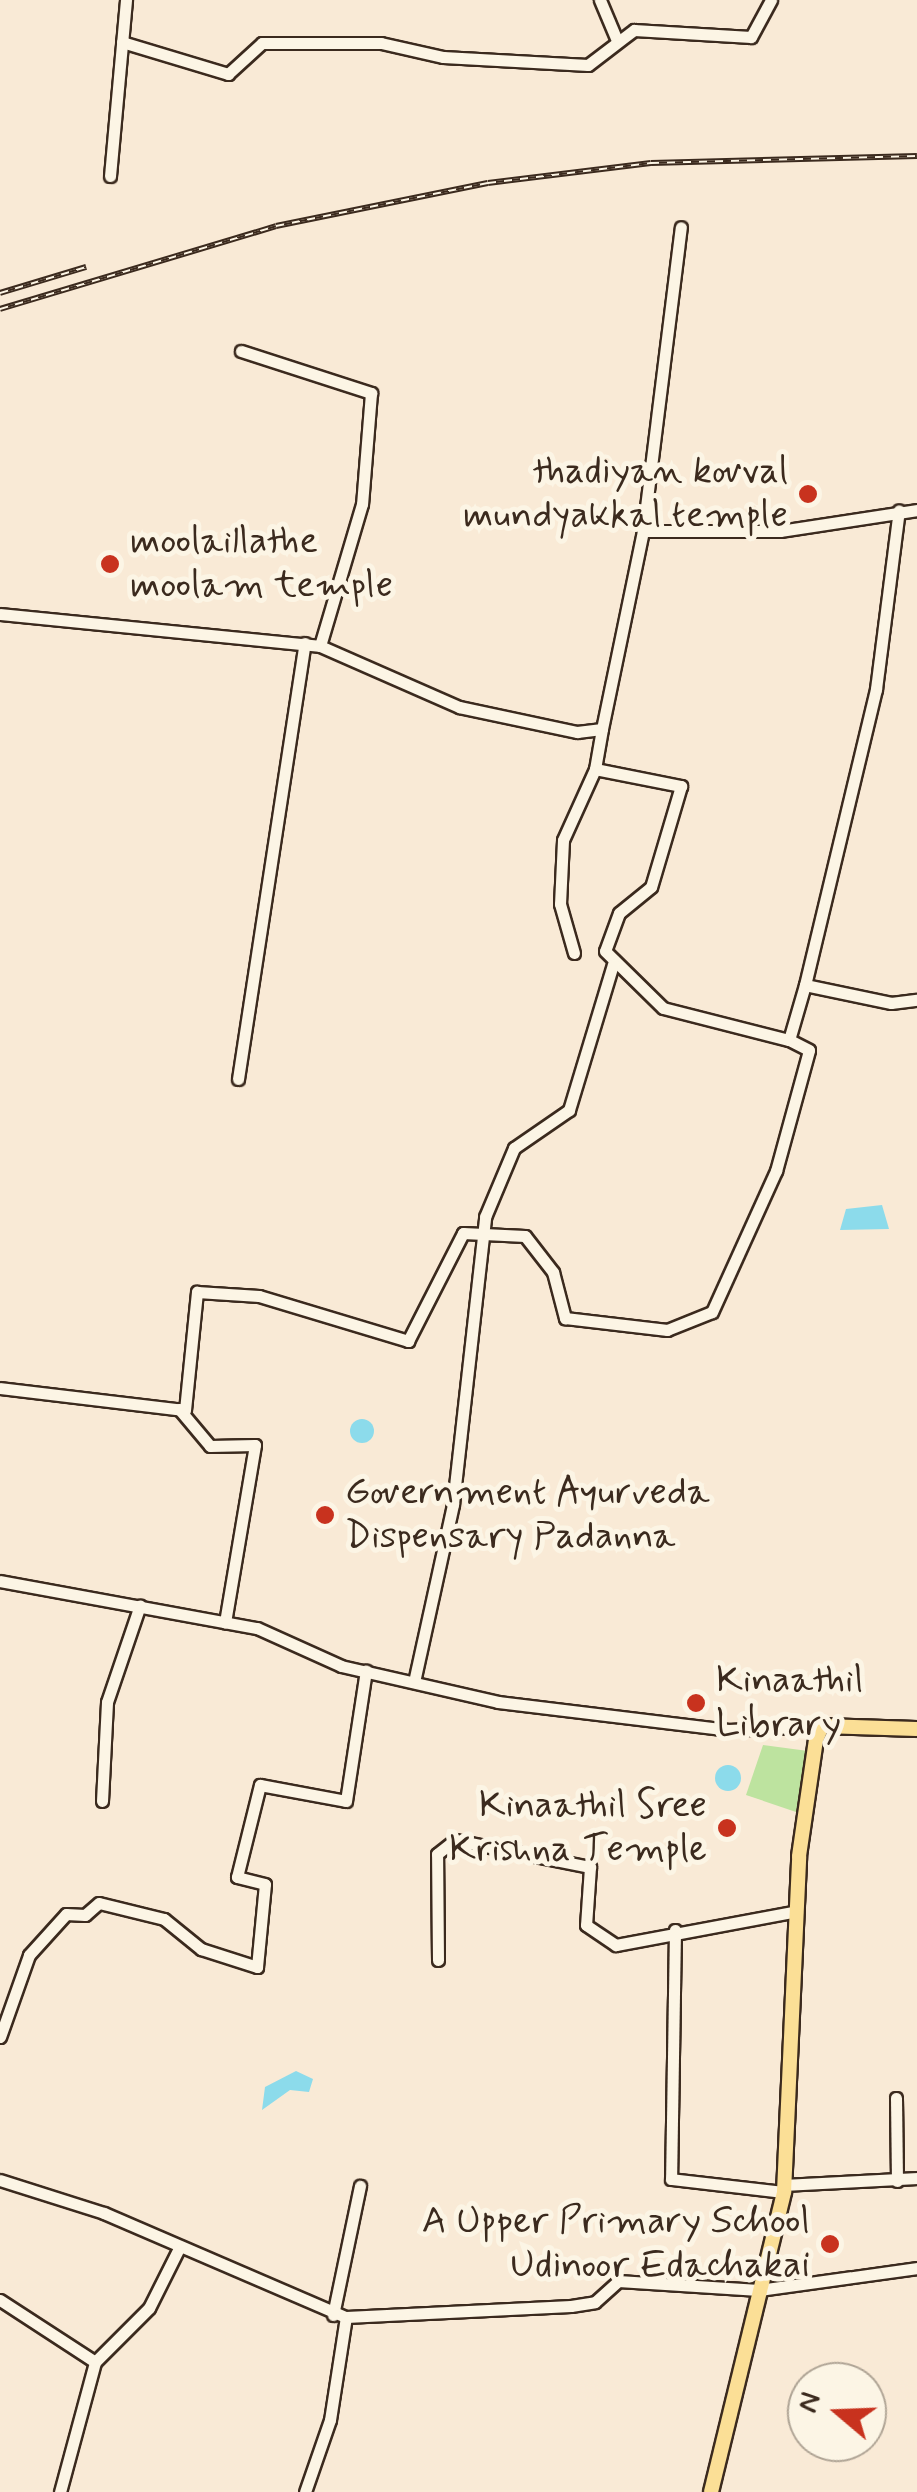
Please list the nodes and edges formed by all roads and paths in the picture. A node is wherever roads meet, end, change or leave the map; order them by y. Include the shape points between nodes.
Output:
1 (126, 0) edge
2 (600, 0) edge
3 (771, 0) edge
4 (616, 38) junction
5 (122, 42) junction
6 (110, 176) dead end
7 (681, 227) dead end
8 (240, 351) dead end
9 (899, 510) junction
10 (917, 510) edge
11 (642, 532) junction
12 (0, 614) edge
13 (305, 644) junction
14 (320, 646) junction
15 (602, 729) junction
16 (595, 769) junction
17 (574, 954) dead end
18 (613, 964) junction
19 (805, 984) junction
20 (917, 1000) edge
21 (789, 1040) junction
22 (238, 1079) dead end
23 (483, 1234) junction
24 (0, 1388) edge
25 (178, 1409) junction
26 (0, 1581) edge
27 (140, 1605) junction
28 (225, 1622) junction
29 (366, 1672) junction
30 (414, 1682) junction
31 (822, 1726) junction
32 (917, 1729) edge
33 (102, 1802) dead end
34 (797, 1911) junction
35 (675, 1930) junction
36 (438, 1960) dead end
37 (0, 2037) edge
38 (896, 2098) dead end
39 (917, 2178) edge
40 (0, 2180) edge
41 (896, 2181) junction
42 (360, 2186) dead end
43 (784, 2188) junction
44 (179, 2248) junction
45 (917, 2268) edge
46 (759, 2290) junction
47 (0, 2300) edge
48 (339, 2316) junction
49 (94, 2362) junction
50 (60, 2492) edge
51 (305, 2492) edge
52 (711, 2492) edge

1 - 5 street
2 - 4 street
3 - 4 street via 751,38 664,30
4 - 5 street via 588,66 443,57 381,43 262,43 228,74
5 - 6 street
7 - 11 street
8 - 14 street via 371,393 362,504
9 - 10 street
9 - 11 street via 780,530
9 - 19 street via 876,689
11 - 15 street
12 - 13 street
13 - 14 street
13 - 22 street
14 - 15 street via 459,707 578,732
15 - 16 street
16 - 17 street via 563,840 560,904
16 - 18 street via 681,786 651,887 619,914 604,950
18 - 21 street via 662,1008
18 - 23 street via 568,1110 514,1148
19 - 20 street via 890,1004
19 - 21 street
21 - 23 street via 808,1050 776,1171 712,1312 667,1330 565,1318 553,1272 525,1236
23 - 25 street via 463,1233 408,1342 258,1296 197,1292
23 - 30 street via 454,1504
24 - 25 street
25 - 28 street via 210,1446 256,1445
26 - 27 street
27 - 28 street
27 - 33 street via 107,1702
28 - 29 street
29 - 30 street
29 - 37 street via 346,1801 260,1784 237,1878 266,1884 257,1967 202,1949 164,1919 99,1903 86,1915 66,1914 29,1955
30 - 31 street via 540,1708 728,1730
31 - 32 main road
31 - 34 main road
34 - 35 street
34 - 43 main road
35 - 36 street via 616,1945 586,1924 590,1868 455,1840 437,1854
35 - 43 street via 671,2179
38 - 41 street
39 - 41 street
40 - 44 street
41 - 43 street
42 - 48 street
43 - 46 main road
44 - 48 street
44 - 49 street via 150,2308
45 - 46 street
46 - 48 street via 618,2281 595,2302 571,2306
46 - 52 main road
47 - 49 street
48 - 51 street via 330,2420
49 - 50 street

